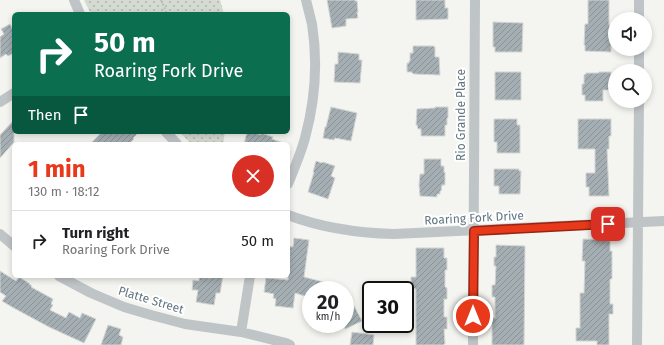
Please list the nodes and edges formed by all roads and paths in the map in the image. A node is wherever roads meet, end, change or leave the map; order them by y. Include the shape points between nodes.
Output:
1 (74, 0) edge
2 (161, 0) edge
3 (306, 0) edge
4 (475, 0) edge
5 (639, 0) edge
6 (79, 12) edge
7 (167, 12) edge
8 (639, 12) edge
9 (12, 94) edge
10 (0, 102) edge
11 (639, 108) edge
12 (290, 179) edge
13 (290, 216) edge
14 (664, 221) edge
15 (638, 222) junction
16 (474, 231) junction
17 (0, 234) edge
18 (12, 244) edge
19 (250, 278) edge
20 (75, 280) edge
21 (241, 332) junction
22 (290, 345) edge
23 (473, 345) edge
24 (637, 345) edge

1 - 6 street
2 - 7 path
3 - 12 street via 314,41 313,97 305,138
4 - 16 street, Rio Grande Place
5 - 8 street
9 - 10 street
11 - 15 street
13 - 16 street, Roaring Fork Drive via 317,225 373,234
14 - 15 street, Roaring Fork Drive
15 - 16 street, Roaring Fork Drive
15 - 24 street
16 - 23 street, Rio Grande Place
17 - 18 street
19 - 21 street
20 - 21 street, Platte Street via 91,293 124,307 185,324
21 - 22 street, Platte Street

